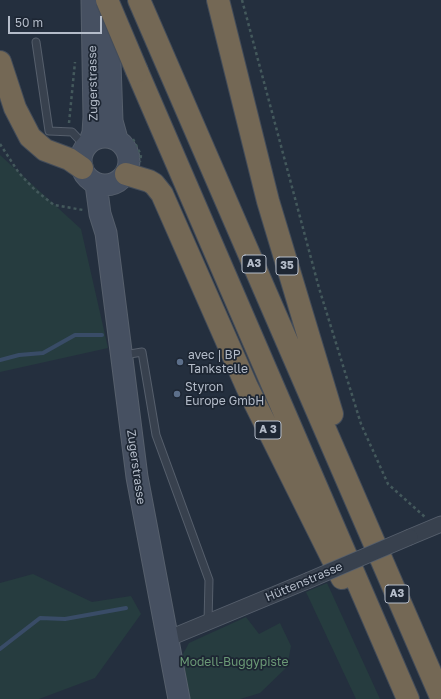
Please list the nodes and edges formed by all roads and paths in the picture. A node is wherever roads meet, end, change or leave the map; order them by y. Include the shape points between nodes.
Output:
1 (92, 0) edge
2 (108, 0) edge
3 (139, 0) edge
4 (218, 0) edge
5 (242, 0) edge
6 (36, 42) dead end
7 (75, 61) dead end
8 (0, 62) edge
9 (68, 132) junction
10 (116, 139) junction
11 (0, 144) edge
12 (88, 144) junction
13 (82, 168) junction
14 (111, 181) junction
15 (103, 223) junction
16 (121, 356) junction
17 (438, 525) edge
18 (368, 528) junction
19 (208, 622) junction
20 (167, 639) junction
21 (441, 697) edge
22 (179, 699) edge
23 (403, 699) edge
24 (408, 699) edge

1 - 12 main road, Zugerstrasse via 94,116 93,133
2 - 10 main road, Zugerstrasse via 112,121
2 - 24 highway, A3, bridge
3 - 18 highway, A3
4 - 18 highway, 35 via 268,201
5 - 17 path via 319,288 361,424 388,484
6 - 9 lane via 49,132
7 - 9 path
8 - 13 highway via 15,108 30,137 45,150
9 - 12 lane via 72,132
10 - 12 main road, Zugerstrasse via 103,137
10 - 14 main road, Zugerstrasse via 123,144 130,159
11 - 15 path via 19,173 54,205
12 - 13 main road, Zugerstrasse via 81,161
13 - 14 main road via 85,175
14 - 15 main road, Zugerstrasse
14 - 23 highway, A 3 via 149,181 162,194 247,387
15 - 16 main road, Zugerstrasse
16 - 19 lane via 142,352 156,436 209,580
16 - 20 main road, Zugerstrasse via 137,477
17 - 19 street, Hüttenstrasse, bridge
18 - 21 highway, A3
19 - 20 street, Hüttenstrasse
20 - 22 main road, Zugerstrasse

